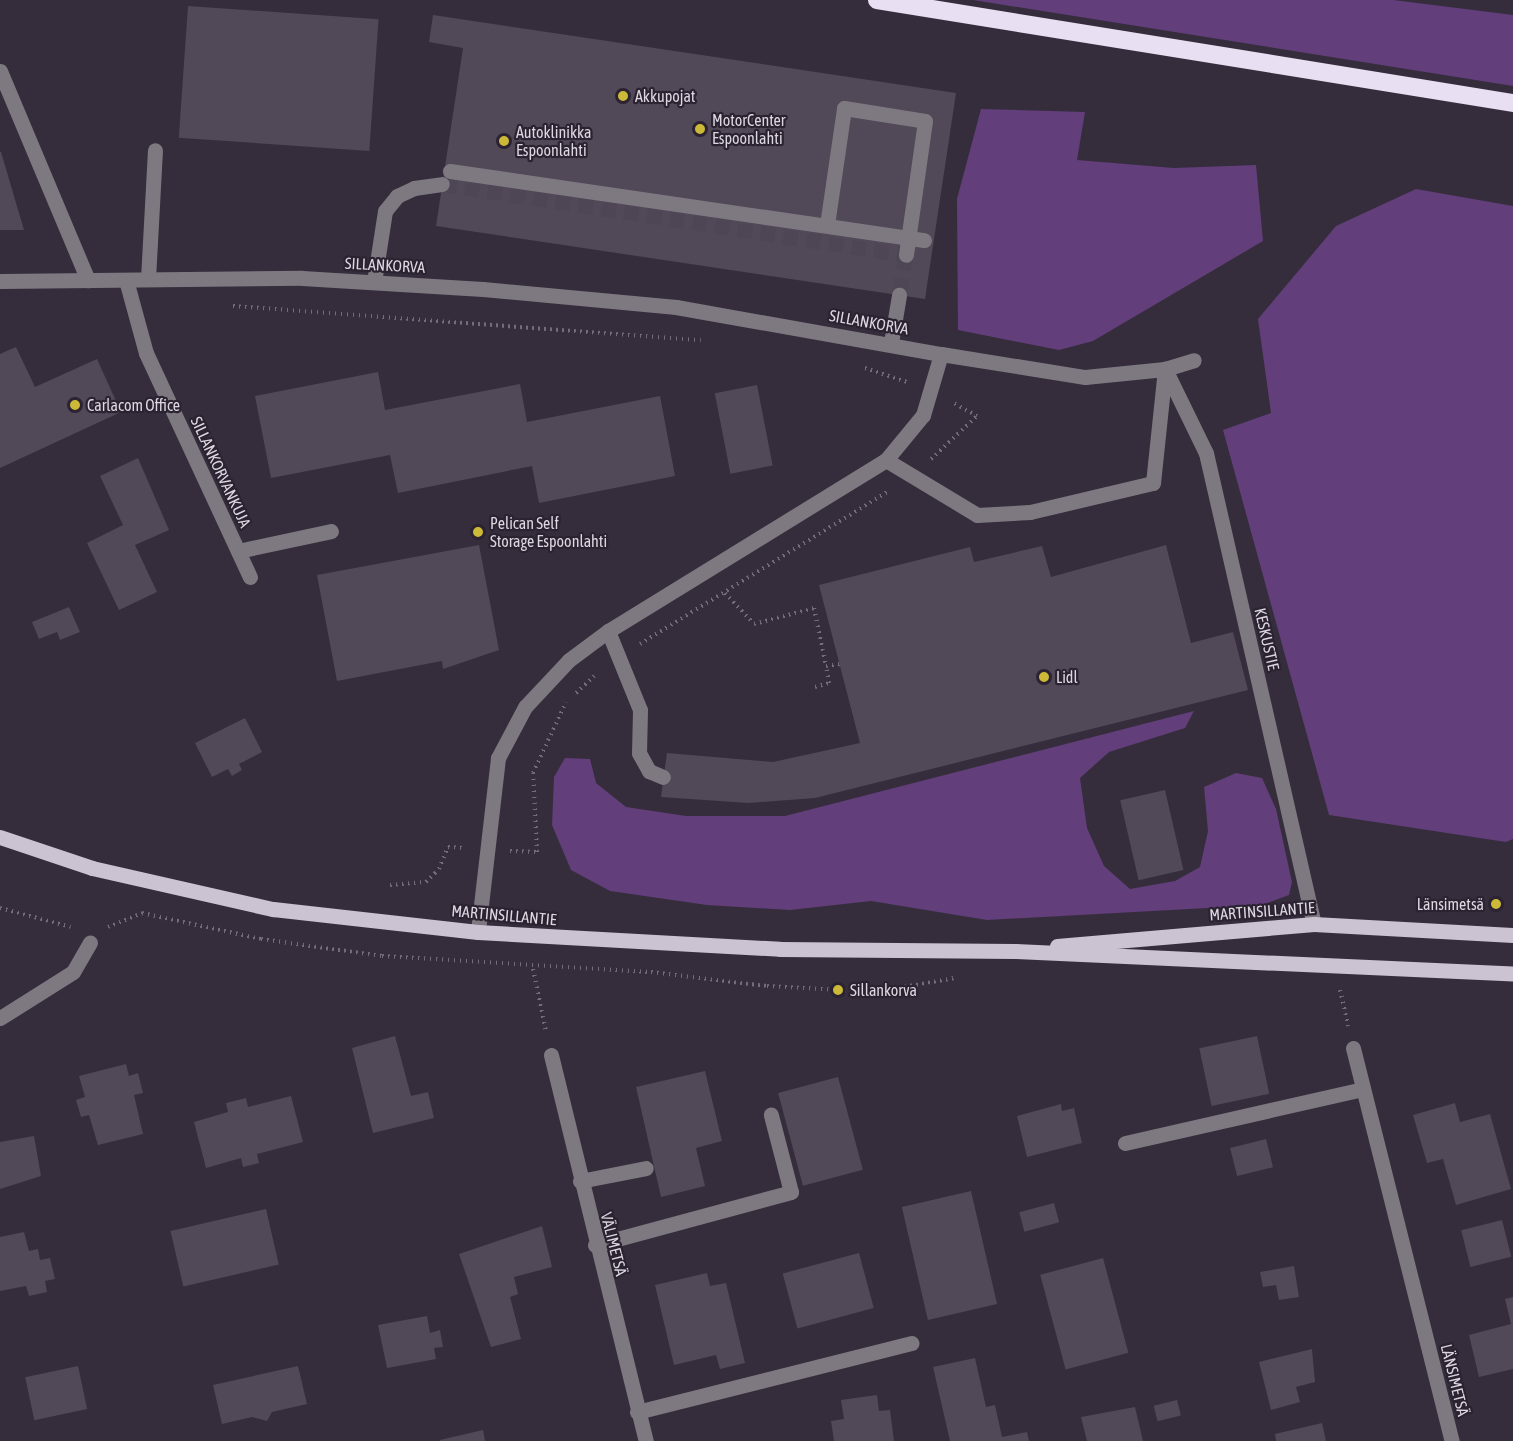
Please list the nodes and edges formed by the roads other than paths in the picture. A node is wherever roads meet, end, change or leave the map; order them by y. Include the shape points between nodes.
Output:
1 (877, 0) edge
2 (0, 71) edge
3 (1513, 103) edge
4 (156, 150) dead end
5 (827, 225) junction
6 (908, 238) junction
7 (924, 240) dead end
8 (906, 255) dead end
9 (148, 279) junction
10 (88, 280) junction
11 (126, 280) junction
12 (0, 281) edge
13 (374, 282) junction
14 (899, 295) tunnel mouth
15 (891, 343) junction
16 (941, 354) junction
17 (1194, 360) dead end
18 (1164, 369) junction
19 (886, 460) junction
20 (331, 531) dead end
21 (238, 550) junction
22 (250, 577) dead end
23 (608, 631) junction
24 (663, 777) dead end
25 (0, 837) edge
26 (1314, 924) junction
27 (478, 932) junction
28 (1513, 935) edge
29 (90, 942) dead end
30 (1015, 951) junction
31 (1513, 975) edge
32 (0, 1017) edge
33 (1353, 1048) road end
34 (551, 1055) road end
35 (1363, 1089) junction
36 (771, 1115) dead end
37 (1125, 1143) dead end
38 (646, 1167) dead end
39 (580, 1181) junction
40 (595, 1245) junction
41 (911, 1343) dead end
42 (637, 1412) junction
43 (646, 1441) edge
44 (1452, 1441) edge

1 - 3 highway
2 - 10 street
4 - 9 street
5 - 6 street
5 - 6 street via 844,108 926,121
5 - 13 street via 446,178 405,192 385,211
6 - 7 street
6 - 8 street
9 - 11 street, SILLANKORVA
9 - 13 street, SILLANKORVA
10 - 11 street, SILLANKORVA
10 - 12 street, SILLANKORVA
11 - 21 street, SILLANKORVANKUJA via 146,353
13 - 15 street, SILLANKORVA via 676,307
14 - 15 street
15 - 16 street, SILLANKORVA
16 - 18 street via 1086,377
16 - 19 street via 923,415
17 - 18 street
18 - 19 street via 1153,483 1030,512 977,515
18 - 26 street, KESKUSTIE via 1206,453
19 - 23 street
20 - 21 street
21 - 22 street, SILLANKORVANKUJA
23 - 24 street via 640,710 639,753 648,771
23 - 27 street via 568,660 525,707 498,758
25 - 27 main road, MARTINSILLANTIE via 92,868 252,904
26 - 28 main road, MARTINSILLANTIE
26 - 30 main road, MARTINSILLANTIE
27 - 30 main road, MARTINSILLANTIE via 780,949
29 - 32 street via 72,972
30 - 31 main road, MARTINSILLANTIE
33 - 35 street, LÄNSIMETSÄ
34 - 39 street, VÄLIMETSÄ
35 - 37 street
35 - 44 street, LÄNSIMETSÄ
36 - 40 street via 791,1192
38 - 39 street
39 - 40 street, VÄLIMETSÄ
40 - 42 street, VÄLIMETSÄ
41 - 42 street
42 - 43 street, VÄLIMETSÄ

